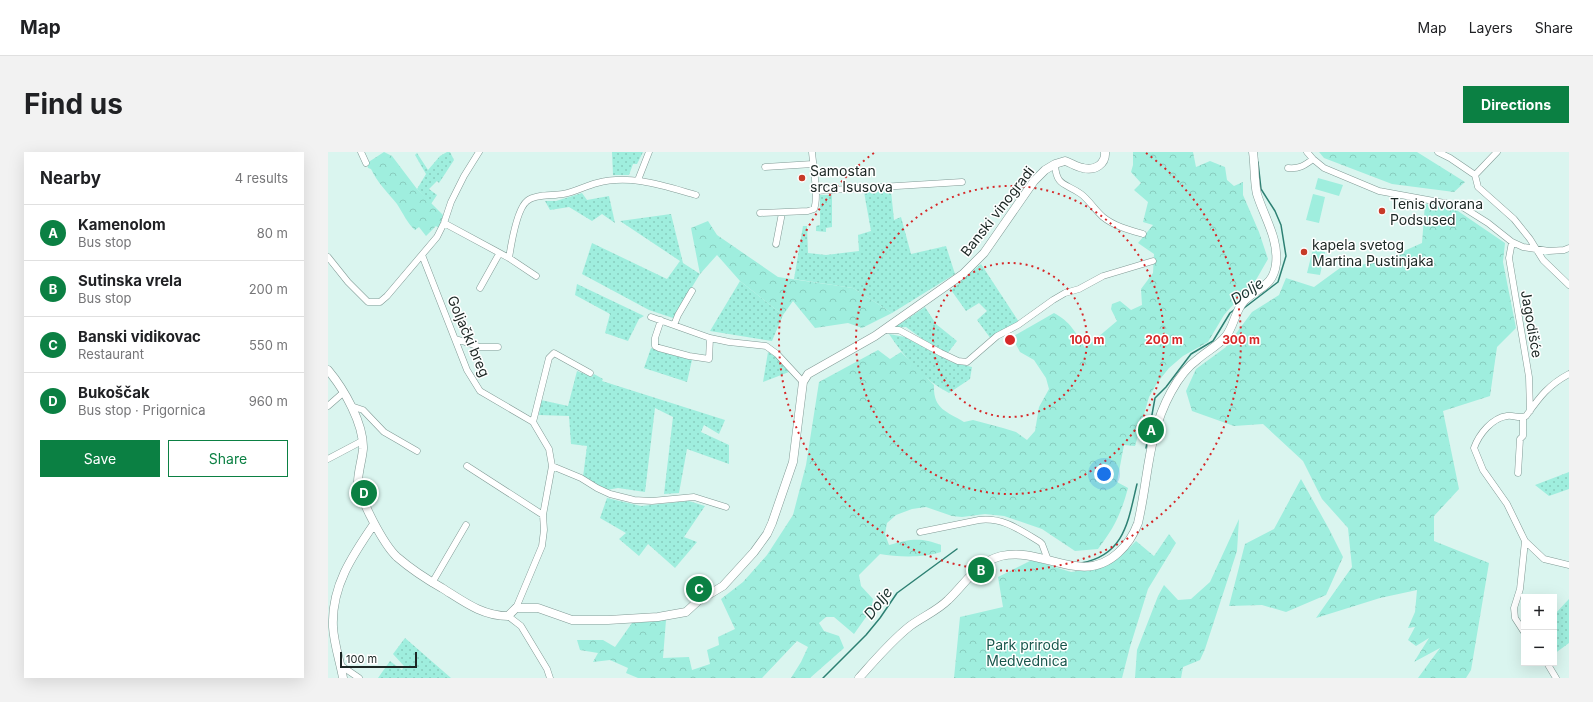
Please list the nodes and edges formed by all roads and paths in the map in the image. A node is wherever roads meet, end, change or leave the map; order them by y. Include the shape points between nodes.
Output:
1 (361, 152) edge
2 (479, 152) edge
3 (649, 152) edge
4 (812, 152) edge
5 (1105, 152) edge
6 (1253, 152) edge
7 (1307, 152) edge
8 (1438, 152) edge
9 (1497, 152) edge
10 (1313, 160) junction
11 (366, 164) dead end
12 (813, 164) junction
13 (1054, 164) junction
14 (765, 167) dead end
15 (1288, 168) dead end
16 (1475, 174) junction
17 (638, 180) junction
18 (962, 182) dead end
19 (815, 191) junction
20 (696, 195) dead end
21 (760, 213) dead end
22 (782, 213) junction
23 (444, 223) junction
24 (1143, 234) dead end
25 (1512, 242) junction
26 (776, 244) dead end
27 (1569, 248) edge
28 (1537, 250) junction
29 (499, 254) junction
30 (422, 255) junction
31 (328, 257) edge
32 (509, 258) junction
33 (1153, 261) dead end
34 (536, 276) dead end
35 (1569, 285) edge
36 (480, 288) dead end
37 (692, 291) dead end
38 (651, 317) dead end
39 (661, 320) junction
40 (674, 325) junction
41 (883, 330) junction
42 (710, 338) junction
43 (456, 339) junction
44 (498, 347) dead end
45 (328, 370) edge
46 (590, 373) dead end
47 (1569, 374) edge
48 (803, 382) junction
49 (344, 392) junction
50 (328, 406) edge
51 (351, 406) junction
52 (1530, 411) junction
53 (1523, 417) junction
54 (533, 422) junction
55 (362, 440) junction
56 (417, 451) dead end
57 (328, 459) edge
58 (467, 466) dead end
59 (552, 466) junction
60 (1518, 473) dead end
61 (726, 507) dead end
62 (544, 515) junction
63 (374, 524) junction
64 (466, 525) dead end
65 (920, 532) dead end
66 (1525, 541) junction
67 (1048, 560) junction
68 (1569, 565) edge
69 (432, 583) junction
70 (516, 608) junction
71 (508, 616) junction
72 (331, 627) edge
73 (1523, 630) edge
74 (340, 664) junction
75 (1549, 666) edge
76 (343, 678) edge
77 (359, 678) edge
78 (550, 678) edge
79 (858, 678) edge
80 (1556, 678) edge

1 - 11 street
2 - 23 street via 451,202
3 - 17 street
4 - 12 street
5 - 13 street via 1105,159 1095,168 1083,168 1065,161
6 - 67 street via 1256,190 1273,236 1276,256 1275,270 1270,281 1240,308 1225,338 1189,366 1172,390 1154,431 1138,523 1126,544 1111,559 1095,566 1080,567
7 - 10 street
8 - 16 street
9 - 16 street
10 - 15 street via 1296,169
10 - 25 street via 1324,168 1379,191 1461,206
12 - 14 street
12 - 19 street
13 - 24 street via 1058,180 1082,195 1104,218 1119,227
13 - 41 street, Banski vinogradi via 1034,181 984,253 963,274
16 - 28 street via 1478,187 1514,219
17 - 20 street
17 - 32 street via 606,181 563,194 531,198 525,202 516,224
18 - 19 street
19 - 22 street via 814,209
21 - 22 street
22 - 26 street
23 - 29 street
23 - 30 street via 437,237
25 - 28 street
25 - 52 street, Jagodišće via 1509,258 1529,377
27 - 28 street
28 - 35 street via 1543,260
29 - 32 street
29 - 36 street
30 - 31 street via 387,296 380,302 373,303 368,302 348,282
30 - 43 street, Goljački breg
32 - 34 street
33 - 41 street via 1103,276 1059,297 997,336 967,362 941,353 899,330
37 - 40 street
38 - 39 street
39 - 40 street
39 - 42 street via 655,338 655,346 659,348 709,359
40 - 42 street
41 - 48 street, Banski vinogradi via 808,374
42 - 48 street via 766,346
43 - 44 street via 480,347
43 - 54 street, Goljački breg via 467,370 480,390
45 - 49 street
46 - 54 street via 554,353 549,358
47 - 52 street via 1550,385
48 - 70 street via 793,462 772,523 754,552 723,586 698,601 686,612 658,617 572,620 538,608
49 - 50 street
49 - 51 street
51 - 55 street
51 - 56 street via 363,410 384,432
52 - 53 street
53 - 60 street
53 - 66 street via 1500,417 1479,437 1474,448 1483,470 1507,504
54 - 59 street, Goljački breg via 548,449
55 - 57 street
55 - 63 street via 358,482
58 - 62 street
59 - 61 street via 610,494 634,500 694,497
59 - 62 street, Goljački breg
62 - 70 street, Goljački breg via 542,546
63 - 69 street via 396,556
63 - 72 street via 341,579
64 - 69 street
65 - 67 street via 979,520 999,520 1040,542
66 - 68 street via 1544,559
66 - 73 street via 1520,588 1514,608 1515,618
67 - 79 street via 1011,554 989,561 974,572 942,605 910,627
69 - 71 street via 478,610 497,616
70 - 71 street
71 - 78 street via 521,626
72 - 74 street
74 - 76 street
74 - 77 street
75 - 80 street

